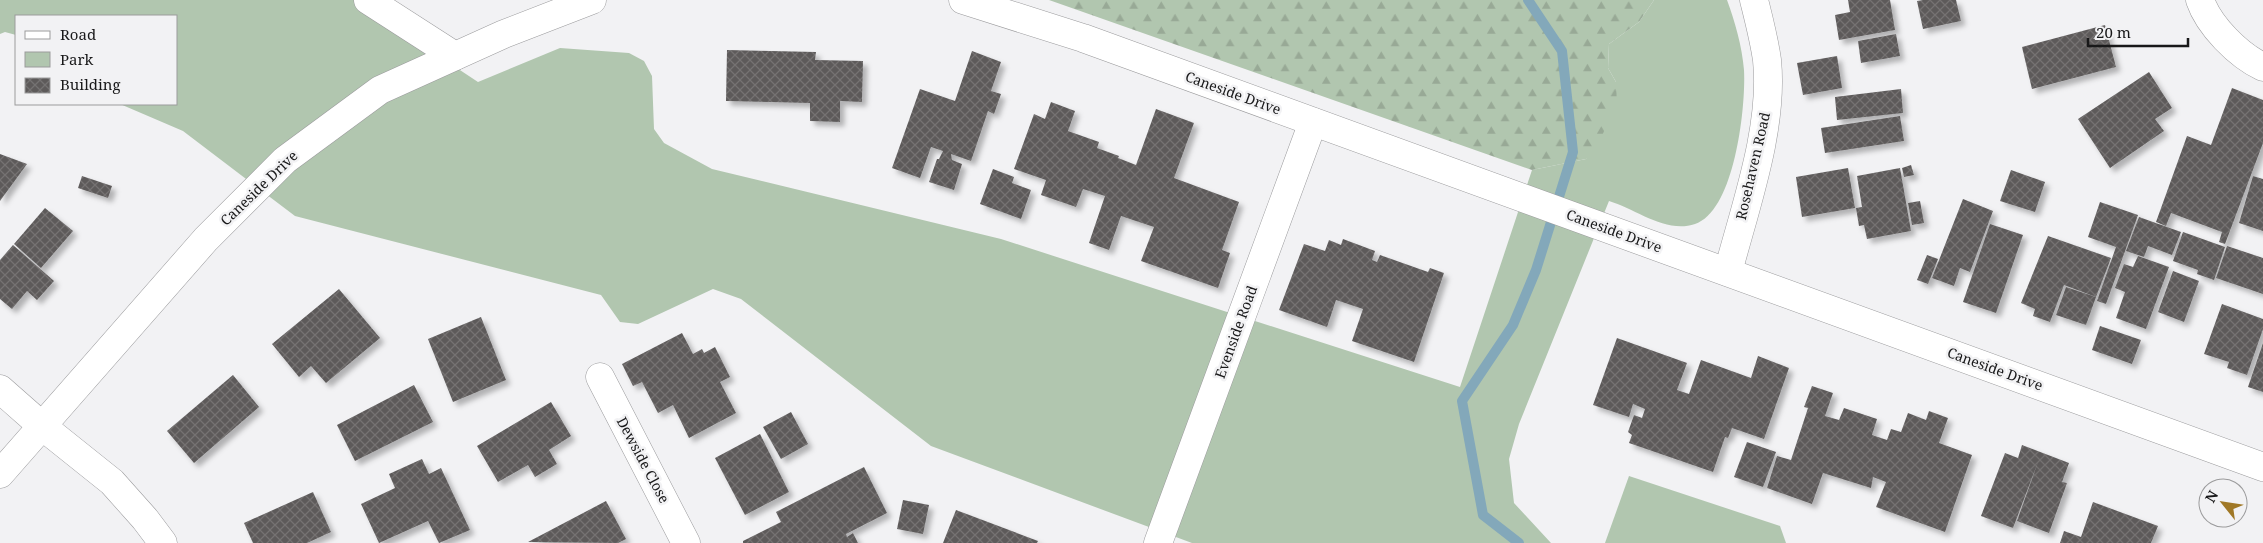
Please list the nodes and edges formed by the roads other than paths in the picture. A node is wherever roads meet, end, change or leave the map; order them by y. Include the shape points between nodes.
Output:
1 (368, 0) edge
2 (592, 0) edge
3 (963, 0) edge
4 (1754, 0) edge
5 (2200, 0) edge
6 (456, 56) junction
7 (2263, 67) edge
8 (1313, 122) junction
9 (1728, 272) junction
10 (600, 378) dead end
11 (0, 389) edge
12 (42, 426) junction
13 (2263, 466) edge
14 (0, 474) edge
15 (163, 543) edge
16 (686, 543) edge
17 (1158, 543) edge

1 - 6 street
2 - 6 street, Caneside Drive
3 - 8 street, Caneside Drive via 1084,38
4 - 9 street, Rosehaven Road via 1767,61 1765,124
5 - 7 street via 2223,37
6 - 12 street, Caneside Drive via 380,90 285,160 206,239
8 - 9 street, Caneside Drive
8 - 17 street, Evenside Road
9 - 13 street, Caneside Drive
10 - 16 street, Dewside Close
11 - 12 street
12 - 14 street, Caneside Drive
12 - 15 street via 112,482

